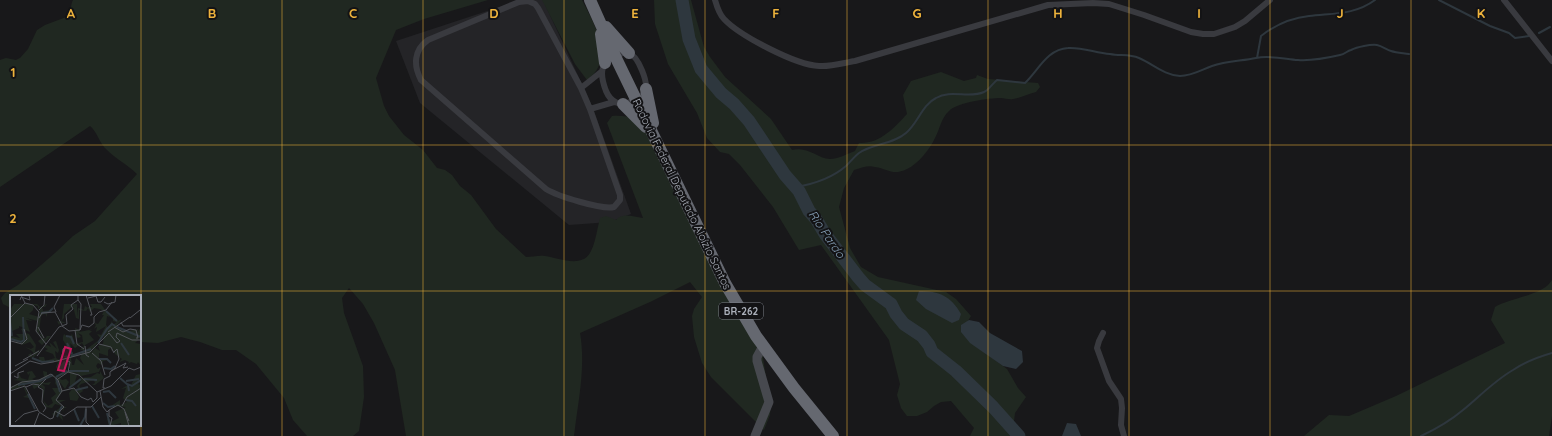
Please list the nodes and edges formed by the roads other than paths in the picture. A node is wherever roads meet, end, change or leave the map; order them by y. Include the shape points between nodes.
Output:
1 (590, 0) edge
2 (715, 0) edge
3 (1270, 0) edge
4 (1504, 0) edge
5 (599, 20) junction
6 (629, 53) junction
7 (615, 56) junction
8 (1552, 61) edge
9 (603, 68) junction
10 (581, 88) junction
11 (646, 89) junction
12 (636, 100) junction
13 (618, 103) junction
14 (590, 109) junction
15 (654, 137) junction
16 (1103, 333) dead end
17 (763, 346) junction
18 (755, 436) edge
19 (833, 436) edge
20 (1124, 436) edge

1 - 5 highway, Rodovia Federal Deputado Aloízio Santos / BR-262
2 - 3 street via 720,15 725,20 759,43 799,61 819,66 855,61 1048,5 1109,4 1191,32 1214,34 1245,21
4 - 8 street
5 - 6 highway
5 - 7 highway, Rodovia Federal Deputado Aloízio Santos / BR-262
5 - 9 highway
6 - 7 street
6 - 11 street via 638,64 645,79
7 - 9 street
7 - 12 highway, Rodovia Federal Deputado Aloízio Santos / BR-262
9 - 10 street
9 - 13 street via 603,82 608,96
10 - 14 street
10 - 14 street via 538,8 528,1 519,2 432,38 423,44 416,58 415,66 421,80 546,189 565,198 606,208 614,207 620,200 619,190
11 - 12 street
11 - 15 highway
12 - 13 street
12 - 15 highway, Rodovia Federal Deputado Aloízio Santos / BR-262
13 - 14 street
13 - 15 highway
15 - 17 highway, Rodovia Federal Deputado Aloízio Santos / BR-262 via 725,283
16 - 20 street via 1097,348 1109,381 1121,399 1120,426
17 - 18 street via 757,361 769,405
17 - 19 highway, Rodovia Federal Deputado Aloízio Santos / BR-262

